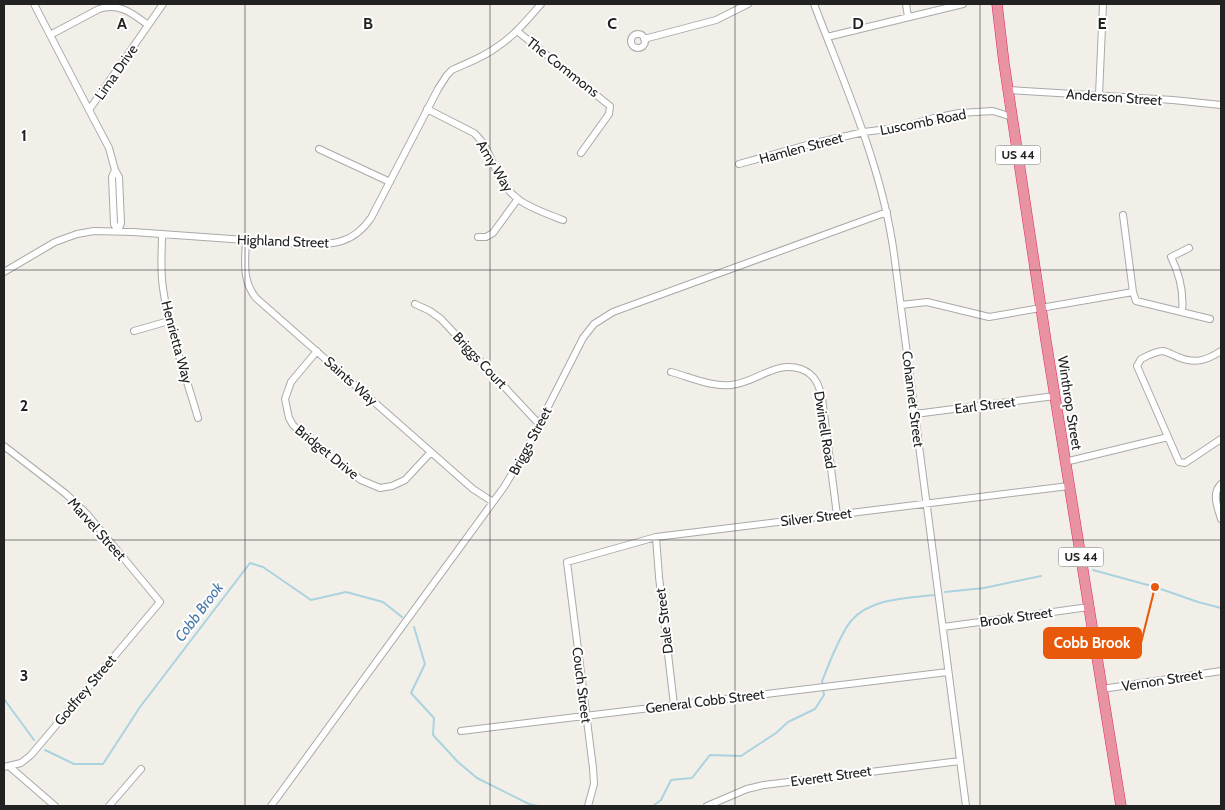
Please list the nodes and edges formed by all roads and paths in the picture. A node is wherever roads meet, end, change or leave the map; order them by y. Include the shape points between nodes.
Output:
1 (34, 4) edge
2 (163, 4) edge
3 (541, 4) edge
4 (748, 4) edge
5 (814, 4) edge
6 (906, 4) edge
7 (963, 4) edge
8 (996, 4) edge
9 (1103, 4) edge
10 (908, 17) junction
11 (148, 25) junction
12 (518, 31) junction
13 (50, 35) junction
14 (827, 37) junction
15 (644, 39) dead end
16 (1008, 90) junction
17 (1100, 96) junction
18 (1221, 105) edge
19 (427, 109) junction
20 (88, 110) junction
21 (1012, 116) junction
22 (864, 132) junction
23 (318, 149) dead end
24 (581, 153) dead end
25 (739, 164) dead end
26 (390, 182) junction
27 (518, 200) junction
28 (887, 212) junction
29 (1123, 215) dead end
30 (563, 220) dead end
31 (118, 231) junction
32 (162, 234) junction
33 (478, 237) dead end
34 (246, 241) junction
35 (1189, 248) dead end
36 (4, 272) edge
37 (1133, 292) junction
38 (414, 304) dead end
39 (901, 305) junction
40 (1041, 307) junction
41 (1182, 312) junction
42 (1210, 318) dead end
43 (169, 321) junction
44 (134, 331) dead end
45 (317, 351) junction
46 (1221, 351) edge
47 (671, 372) dead end
48 (1056, 396) junction
49 (915, 414) junction
50 (198, 418) dead end
51 (539, 424) junction
52 (1168, 437) junction
53 (1221, 439) edge
54 (4, 446) edge
55 (431, 452) junction
56 (1066, 462) junction
57 (1069, 486) junction
58 (1219, 487) edge
59 (493, 502) junction
60 (926, 504) junction
61 (837, 515) junction
62 (1221, 519) edge
63 (656, 537) junction
64 (566, 562) joint
65 (160, 602) joint
66 (1089, 607) junction
67 (943, 627) junction
68 (1221, 671) edge
69 (948, 672) junction
70 (1102, 689) junction
71 (674, 705) junction
72 (586, 716) junction
73 (461, 731) dead end
74 (960, 761) junction
75 (7, 767) edge
76 (141, 770) dead end
77 (55, 806) edge
78 (109, 806) edge
79 (271, 806) edge
80 (588, 806) edge
81 (707, 806) edge
82 (966, 806) edge
83 (1121, 806) edge

1 - 13 street
2 - 11 street, Lima Drive
3 - 12 street, Highland Street
4 - 15 street via 716,20
5 - 14 street, Cohannet Street
6 - 10 street
7 - 10 street
8 - 16 highway, Winthrop Street / US 44
9 - 17 street
10 - 14 street
11 - 13 street via 123,8 106,7
11 - 20 street, Lima Drive
12 - 19 street, Highland Street via 495,49 452,70
12 - 24 street, The Commons via 610,106
13 - 20 street
14 - 22 street, Cohannet Street
16 - 17 street, Anderson Street
16 - 21 highway, Winthrop Street / US 44
17 - 18 street, Anderson Street
19 - 26 street, Highland Street
19 - 27 street, Amy Way via 480,138 498,174
20 - 31 street, Lima Drive via 109,148 115,170 112,177 114,224
21 - 22 street, Luscomb Road via 992,111 960,113 903,127
21 - 40 highway, Winthrop Street / US 44
22 - 25 street, Hamlen Street
22 - 28 street, Cohannet Street
23 - 26 street
26 - 34 street, Highland Street via 367,224 341,242 315,245
27 - 30 street, Amy Way
27 - 33 street via 493,233
28 - 39 street, Cohannet Street
28 - 51 street, Briggs Street via 606,315 583,338
29 - 37 street
31 - 32 street, Highland Street
31 - 36 street, Highland Street via 65,238
32 - 34 street, Highland Street
32 - 43 street, Henrietta Way via 163,288
34 - 45 street, Saints Way via 245,272 252,292
35 - 41 street via 1171,257 1183,290
37 - 40 street
37 - 41 street via 1136,301
38 - 51 street, Briggs Court via 441,320
39 - 40 street via 927,302 989,317
39 - 49 street, Cohannet Street
40 - 48 highway, Winthrop Street / US 44
41 - 42 street
43 - 44 street
43 - 50 street, Henrietta Way
45 - 55 street, Saints Way
45 - 55 street, Bridget Drive via 291,382 285,399 289,418 305,437 361,480 380,488 405,480
46 - 52 street via 1195,362 1164,351 1138,362 1138,371
47 - 61 street, Dwinell Road via 729,385 780,368 800,369 812,375 822,398
48 - 49 street, Earl Street
48 - 56 highway, Winthrop Street / US 44
49 - 60 street, Cohannet Street
51 - 59 street, Briggs Street via 513,474
52 - 53 street via 1182,464
52 - 56 street
54 - 65 street, Marvel Street via 87,514
55 - 59 street, Saints Way
56 - 57 highway, Winthrop Street / US 44
57 - 60 street, Silver Street
57 - 66 highway, Winthrop Street / US 44
58 - 62 street via 1216,500
59 - 79 street, Briggs Street
60 - 61 street, Silver Street
60 - 67 street, Cohannet Street
61 - 63 street, Silver Street
63 - 64 street, Silver Street
63 - 71 street, Dale Street
64 - 72 street, Couch Street
65 - 75 street, Godfrey Street via 31,755 21,763
66 - 67 street, Brook Street
66 - 70 highway, Winthrop Street / US 44
67 - 69 street, Cohannet Street
68 - 70 street, Vernon Street
69 - 71 street, General Cobb Street
69 - 74 street, Cohannet Street
70 - 83 highway, Winthrop Street / US 44
71 - 72 street, General Cobb Street
72 - 73 street, General Cobb Street
72 - 80 street, Couch Street via 594,776
74 - 81 street, Everett Street via 764,785
74 - 82 street, Cohannet Street
75 - 77 street
76 - 78 street

